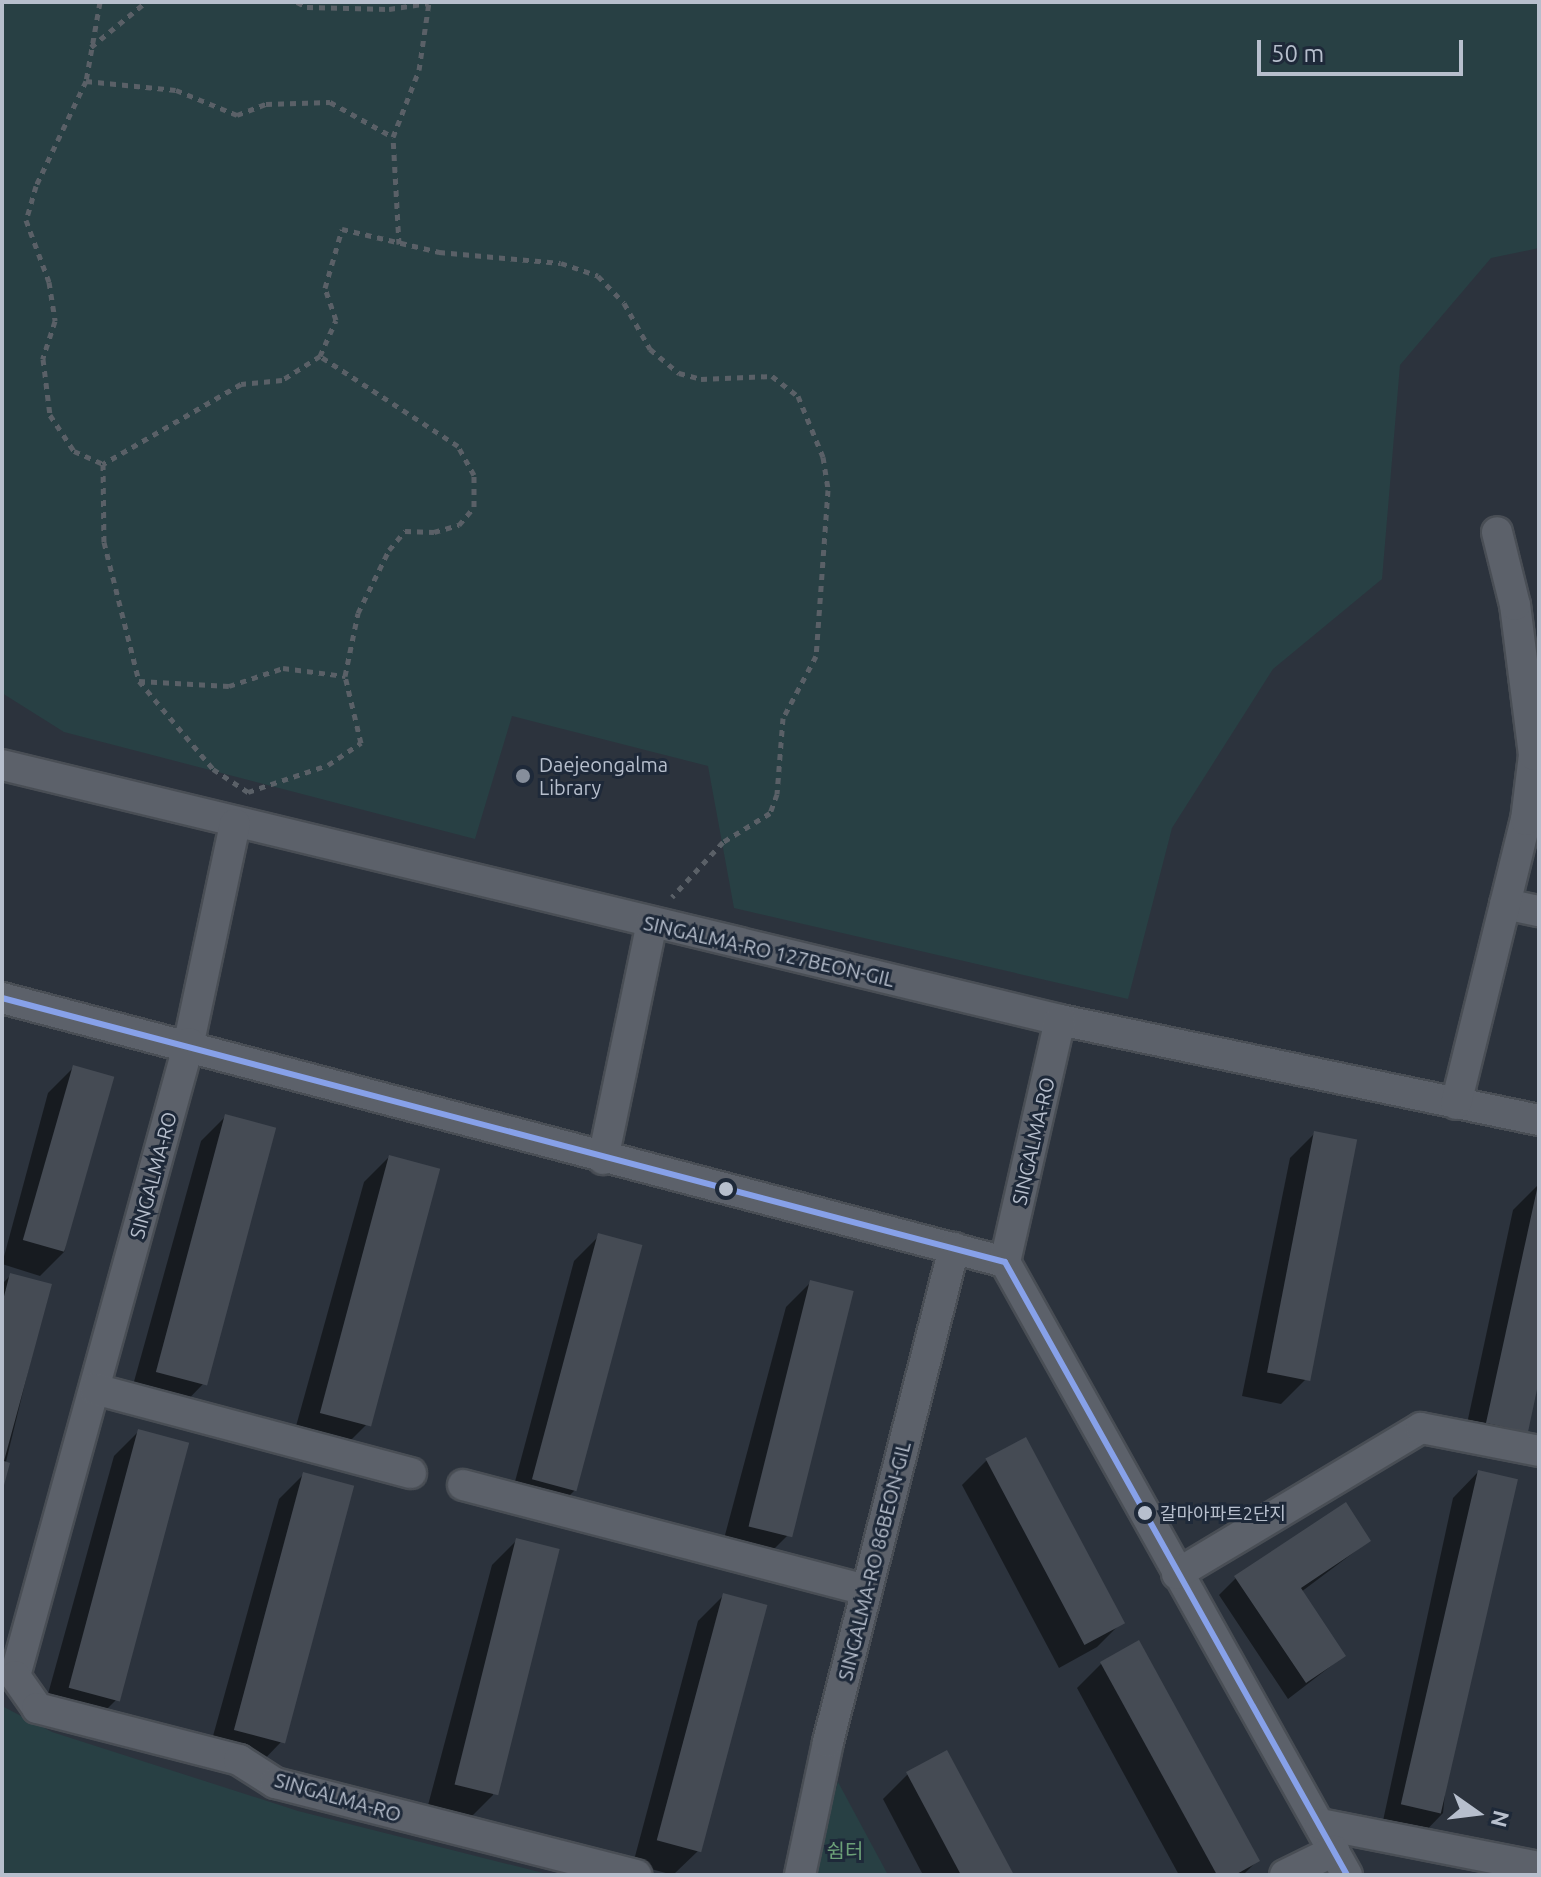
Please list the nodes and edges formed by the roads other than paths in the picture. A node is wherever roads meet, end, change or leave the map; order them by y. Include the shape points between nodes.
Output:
1 (1497, 532) dead end
2 (2, 765) edge
3 (235, 824) junction
4 (1505, 904) junction
5 (1539, 911) edge
6 (652, 923) junction
7 (2, 998) edge
8 (1060, 1020) junction
9 (189, 1043) junction
10 (1456, 1104) junction
11 (1539, 1120) edge
12 (603, 1159) junction
13 (954, 1248) junction
14 (1005, 1262) junction
15 (95, 1389) junction
16 (1539, 1451) edge
17 (411, 1473) dead end
18 (463, 1485) dead end
19 (1177, 1574) junction
20 (867, 1590) junction
21 (15, 1626) edge
22 (1320, 1824) junction
23 (1341, 1863) edge
24 (1539, 1867) edge
25 (636, 1875) edge
26 (800, 1875) edge
27 (1285, 1875) edge

1 - 4 street via 1515,605 1534,755 1526,820
2 - 3 street, SINGALMA-RO 127BEON-GIL
3 - 6 street, SINGALMA-RO 127BEON-GIL
3 - 9 street, SINGALMA-RO
4 - 5 street
4 - 10 street
6 - 8 street, SINGALMA-RO 127BEON-GIL
6 - 12 street
7 - 9 street
8 - 10 street, SINGALMA-RO 127BEON-GIL
8 - 14 street, SINGALMA-RO
9 - 12 street
9 - 15 street, SINGALMA-RO
10 - 11 street, SINGALMA-RO 127BEON-GIL
12 - 13 street
13 - 14 street
13 - 20 street, SINGALMA-RO 86BEON-GIL
14 - 19 street
15 - 17 street
15 - 21 street, SINGALMA-RO
16 - 19 street via 1421,1428
18 - 20 street
19 - 22 street
20 - 26 street, SINGALMA-RO 86BEON-GIL
21 - 25 street, SINGALMA-RO via 15,1676 37,1708 239,1760 275,1783
22 - 23 street
22 - 24 street
23 - 27 street

